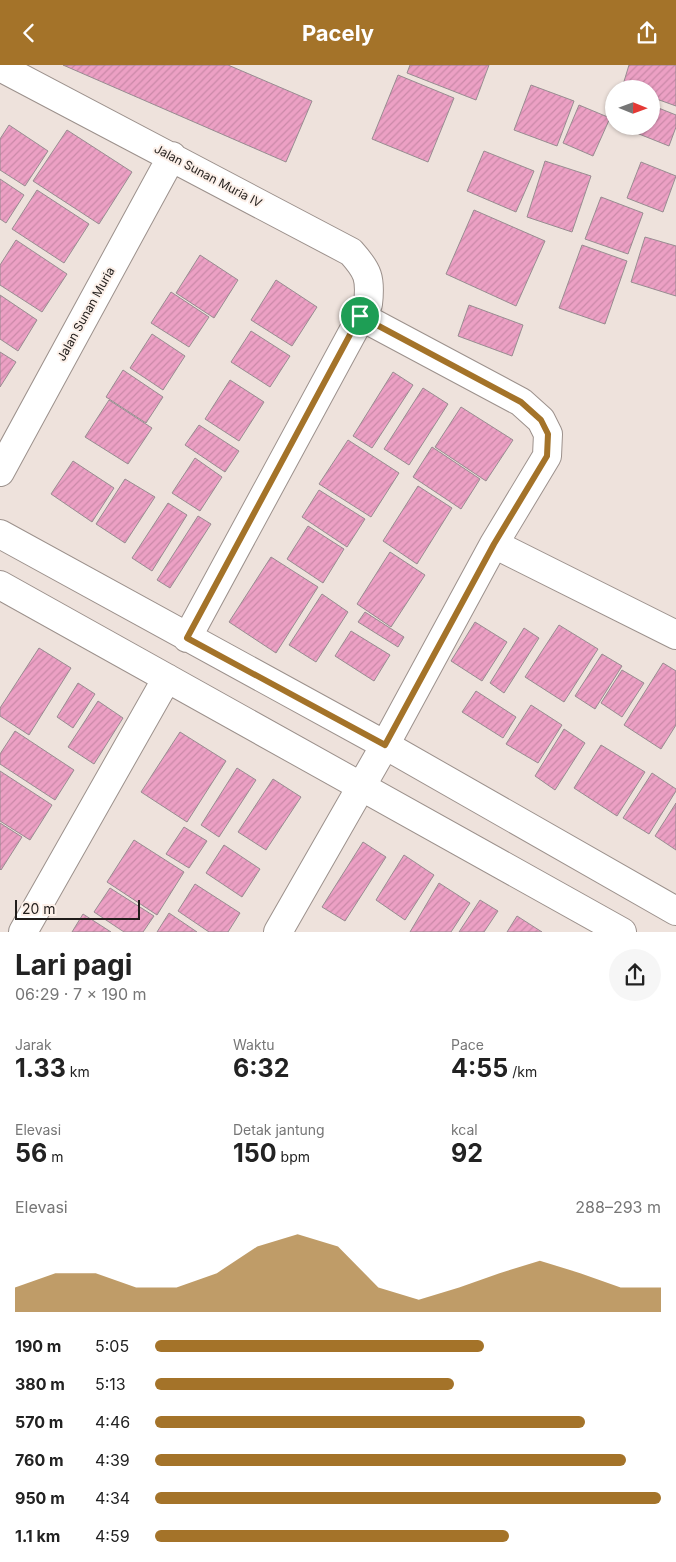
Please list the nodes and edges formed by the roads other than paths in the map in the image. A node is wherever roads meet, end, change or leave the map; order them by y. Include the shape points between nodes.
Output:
1 (0, 67) edge
2 (172, 156) junction
3 (360, 316) junction
4 (0, 472) edge
5 (0, 535) edge
6 (494, 544) junction
7 (0, 585) edge
8 (676, 635) edge
9 (187, 638) junction
10 (167, 678) junction
11 (385, 745) junction
12 (361, 785) junction
13 (676, 911) edge
14 (23, 932) edge
15 (278, 932) edge
16 (622, 932) edge

1 - 2 street, Jalan Sunan Muria IV
2 - 3 street, Jalan Sunan Muria IV via 351,252 365,267 370,282 368,304
2 - 4 street, Jalan Sunan Muria
3 - 6 street via 521,402 541,420 548,434 547,456
3 - 9 street, Jalan Sunan Muria IV
5 - 9 street
6 - 8 street
6 - 11 street
7 - 10 street
9 - 11 street
10 - 12 street
10 - 14 street
11 - 12 street
11 - 13 street
12 - 15 street
12 - 16 street

